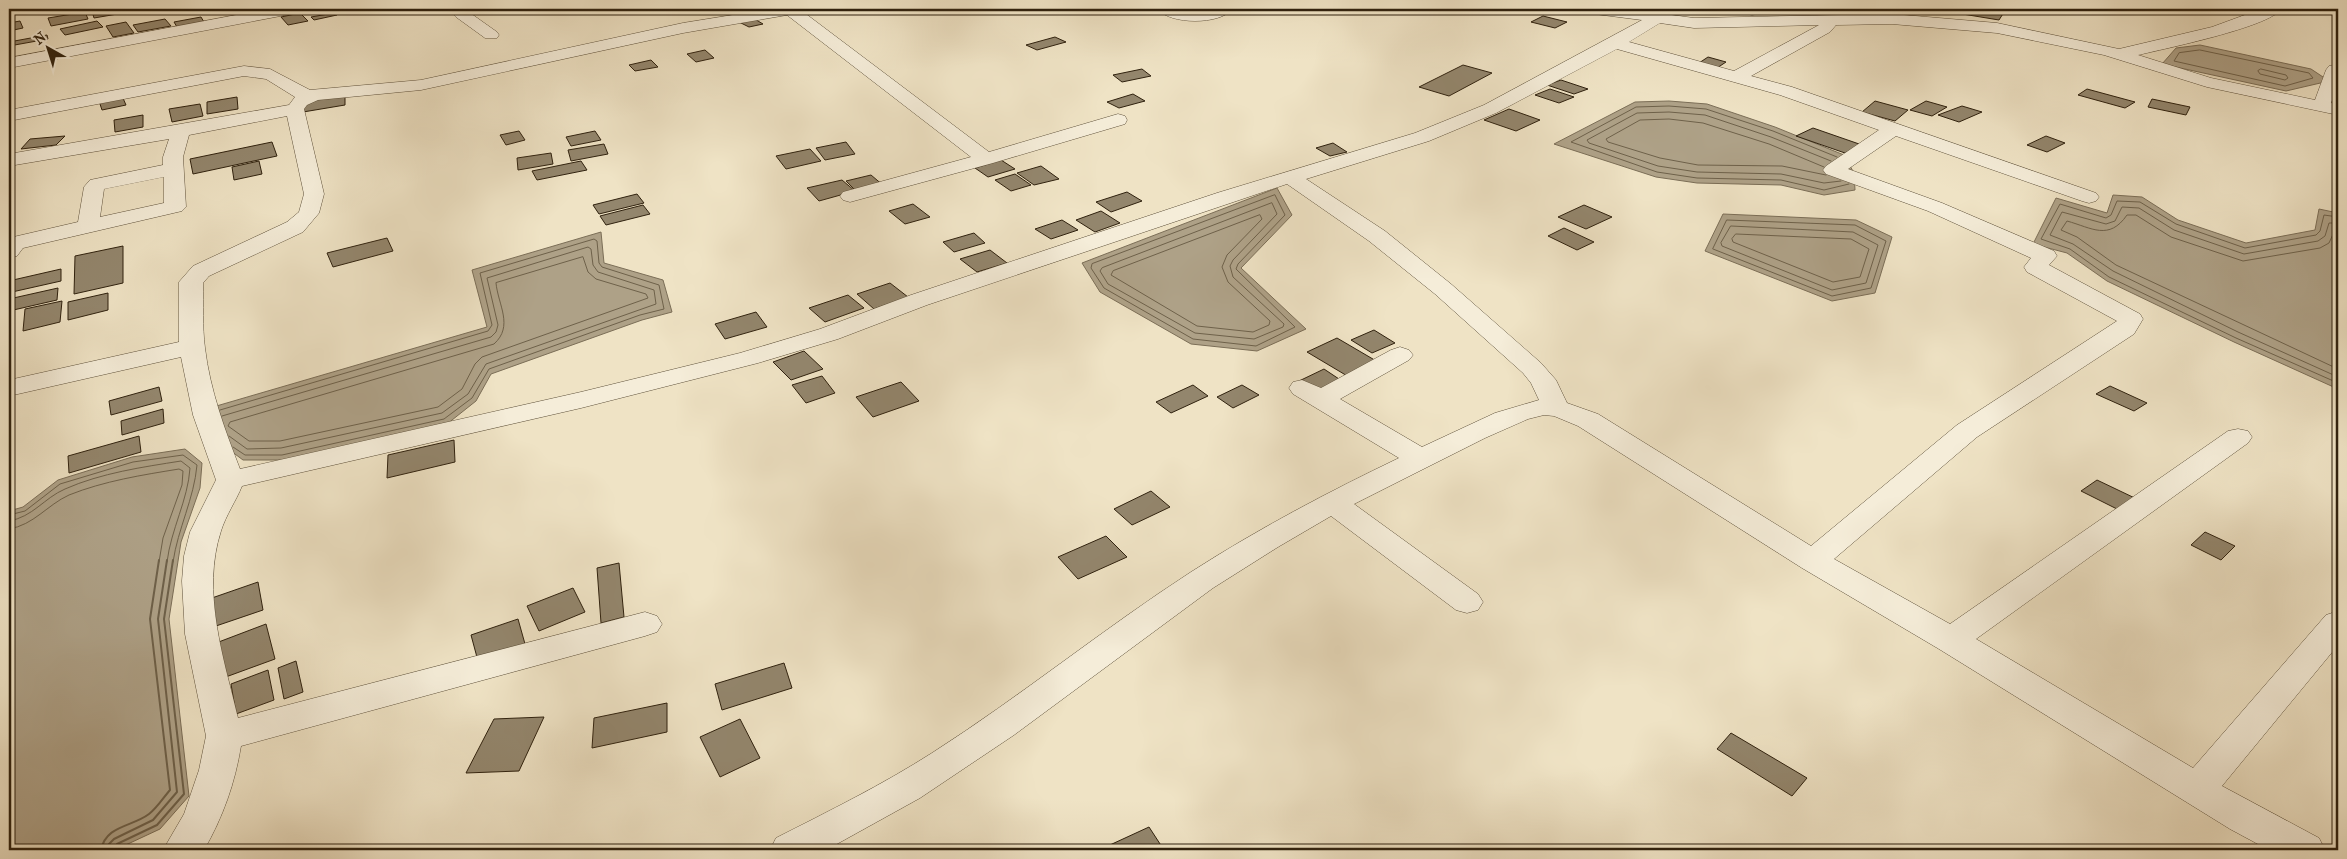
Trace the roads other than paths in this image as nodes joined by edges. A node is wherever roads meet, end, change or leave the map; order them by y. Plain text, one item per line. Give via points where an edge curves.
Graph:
1 (291, 9) edge
2 (477, 9) edge
3 (719, 9) edge
4 (792, 9) edge
5 (1166, 9) edge
6 (1224, 9) edge
7 (1595, 9) edge
8 (2272, 9) edge
9 (1644, 15) edge
10 (733, 19) junction
11 (1824, 20) junction
12 (491, 36) dead end
13 (1615, 43) junction
14 (2120, 54) junction
15 (9, 63) edge
16 (2338, 69) edge
17 (1737, 76) junction
18 (304, 103) junction
19 (2330, 108) edge
20 (12, 110) edge
21 (1118, 120) dead end
22 (1893, 129) junction
23 (181, 131) junction
24 (986, 159) junction
25 (9, 160) edge
26 (174, 169) junction
27 (1288, 176) junction
28 (850, 196) dead end
29 (2089, 197) dead end
30 (88, 226) junction
31 (9, 251) edge
32 (192, 346) junction
33 (1400, 355) dead end
34 (9, 388) edge
35 (1556, 408) junction
36 (2238, 437) dead end
37 (1421, 458) junction
38 (230, 480) junction
39 (1331, 502) junction
40 (1812, 561) junction
41 (1467, 602) dead end
42 (2338, 623) edge
43 (645, 624) dead end
44 (1951, 640) junction
45 (224, 736) junction
46 (2197, 789) junction
47 (183, 850) edge
48 (790, 850) edge
49 (2305, 850) edge

1 - 15 street
2 - 12 street via 461,14
3 - 10 street
4 - 10 street
4 - 24 street
5 - 6 street via 1194,18
7 - 9 street
8 - 14 street via 2210,33
9 - 11 street via 1714,24
9 - 13 street
10 - 18 street via 421,85
11 - 14 street via 1892,19 1980,26
11 - 17 street via 1828,23 1824,29
13 - 17 street
13 - 27 street via 1452,126
14 - 19 street via 2207,82
16 - 19 street via 2335,70
17 - 22 street
18 - 20 street via 298,92 269,73 253,71
18 - 23 street
18 - 32 street via 313,207 295,227 224,259 195,276 191,282
21 - 24 street
22 - 29 street
22 - 40 street via 1834,170 1935,207 2046,256 2035,268 2131,319 2125,329 1967,431
23 - 25 street
23 - 26 street
24 - 28 street
26 - 30 street via 97,184
26 - 30 street via 175,207
27 - 35 street via 1377,236 1443,289 1532,368 1543,380
27 - 38 street via 928,297 829,334 759,355 581,400
30 - 31 street via 18,242 12,244
32 - 34 street
32 - 38 street via 207,417
33 - 37 street via 1311,393
35 - 37 street via 1539,408 1512,416
35 - 40 street via 1604,430
36 - 44 street
37 - 39 street
38 - 45 street via 206,531 199,564 198,601
39 - 41 street
39 - 48 street via 1172,601 942,766
40 - 44 street
42 - 46 street
43 - 45 street
44 - 46 street
45 - 47 street via 202,819
46 - 49 street

